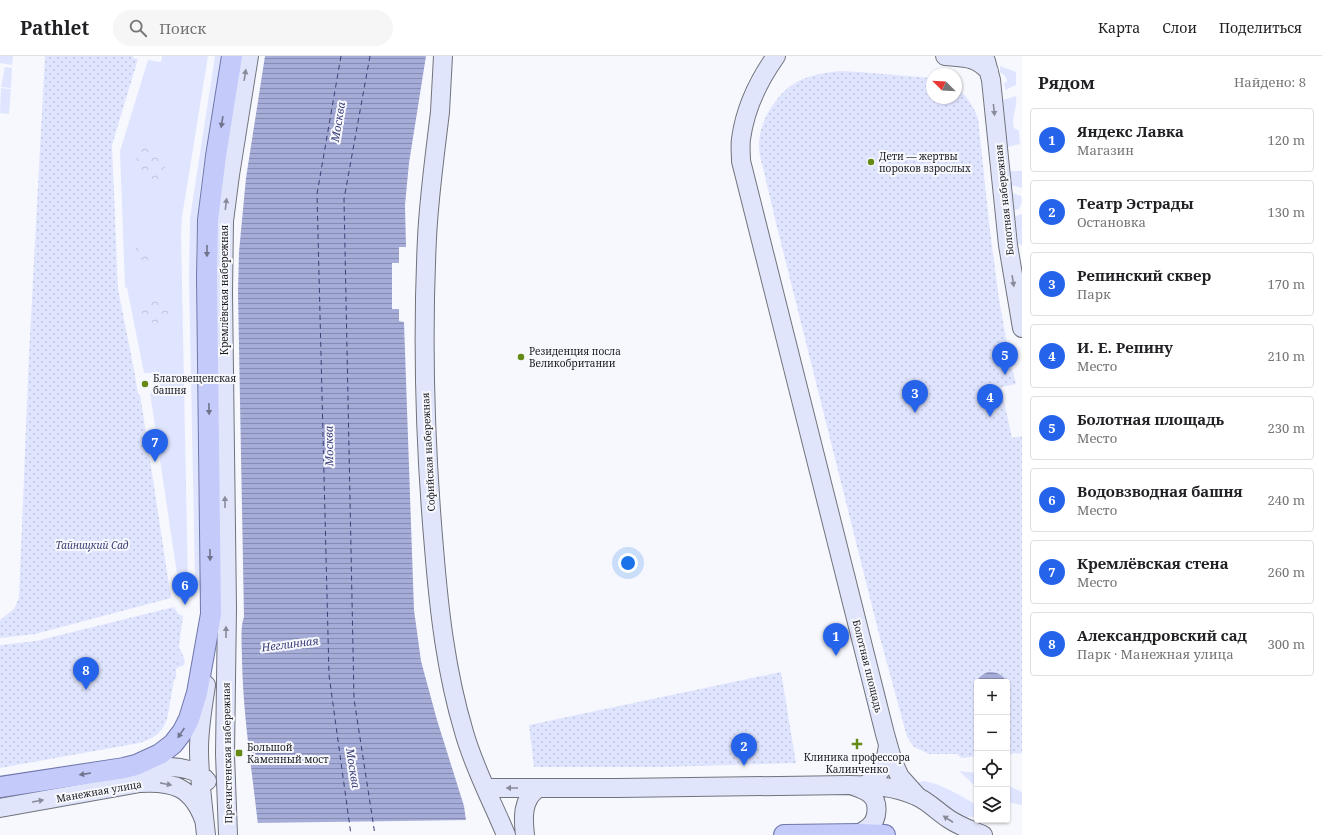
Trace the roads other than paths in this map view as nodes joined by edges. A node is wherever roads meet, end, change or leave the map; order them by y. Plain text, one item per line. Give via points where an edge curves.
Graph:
1 (232, 56) edge
2 (248, 56) edge
3 (443, 56) edge
4 (452, 56) edge
5 (776, 56) edge
6 (945, 56) edge
7 (986, 64) edge
8 (440, 110) junction
9 (1022, 328) edge
10 (211, 614) junction
11 (218, 669) junction
12 (888, 746) junction
13 (124, 768) junction
14 (200, 774) junction
15 (857, 785) junction
16 (0, 787) edge
17 (486, 788) junction
18 (537, 789) junction
19 (917, 796) junction
20 (0, 808) edge
21 (205, 828) edge
22 (860, 834) junction
23 (223, 835) edge
24 (228, 835) edge
25 (498, 835) edge
26 (506, 835) edge
27 (525, 835) edge
28 (784, 835) edge
29 (885, 835) edge
30 (983, 835) edge

1 -> 10 main road, Кремлёвская набережная via 208,227
11 -> 2 main road, Кремлёвская набережная via 224,221
3 - 8 main road, Софийская набережная
4 - 8 main road, Софийская набережная
5 - 12 main road, Болотная площадь via 761,81 745,120 740,140 741,161
6 - 7 main road via 969,58
7 -> 9 main road, Болотная набережная via 992,90 1008,245
8 - 17 main road, Софийская набережная via 428,224 425,287 424,375 428,470 444,644 452,686 471,754
10 - 11 main road, Кремлёвская набережная
10 -> 13 main road, Манежная улица via 197,693 183,731 173,744 160,754
11 - 14 main road, Пречистенская набережная via 201,717
11 - 24 main road, Пречистенская набережная
12 - 15 main road, Болотная площадь via 882,770 875,779
12 - 19 main road, Болотная площадь via 900,777
13 - 14 main road, Манежная улица via 177,768
13 -> 16 main road, Манежная улица
14 - 21 main road, Пречистенская набережная
14 - 23 main road via 211,787
15 - 18 main road
15 - 19 main road via 890,787
15 - 22 main road via 871,795 877,810 871,826
18 -> 17 main road
17 - 25 main road, Софийская набережная
17 - 26 main road, Софийская набережная
18 - 27 main road via 525,805
30 -> 19 main road via 950,820
20 -> 21 main road, Манежная улица via 153,782 173,785 189,794 195,801
22 - 28 main road
22 - 29 main road

